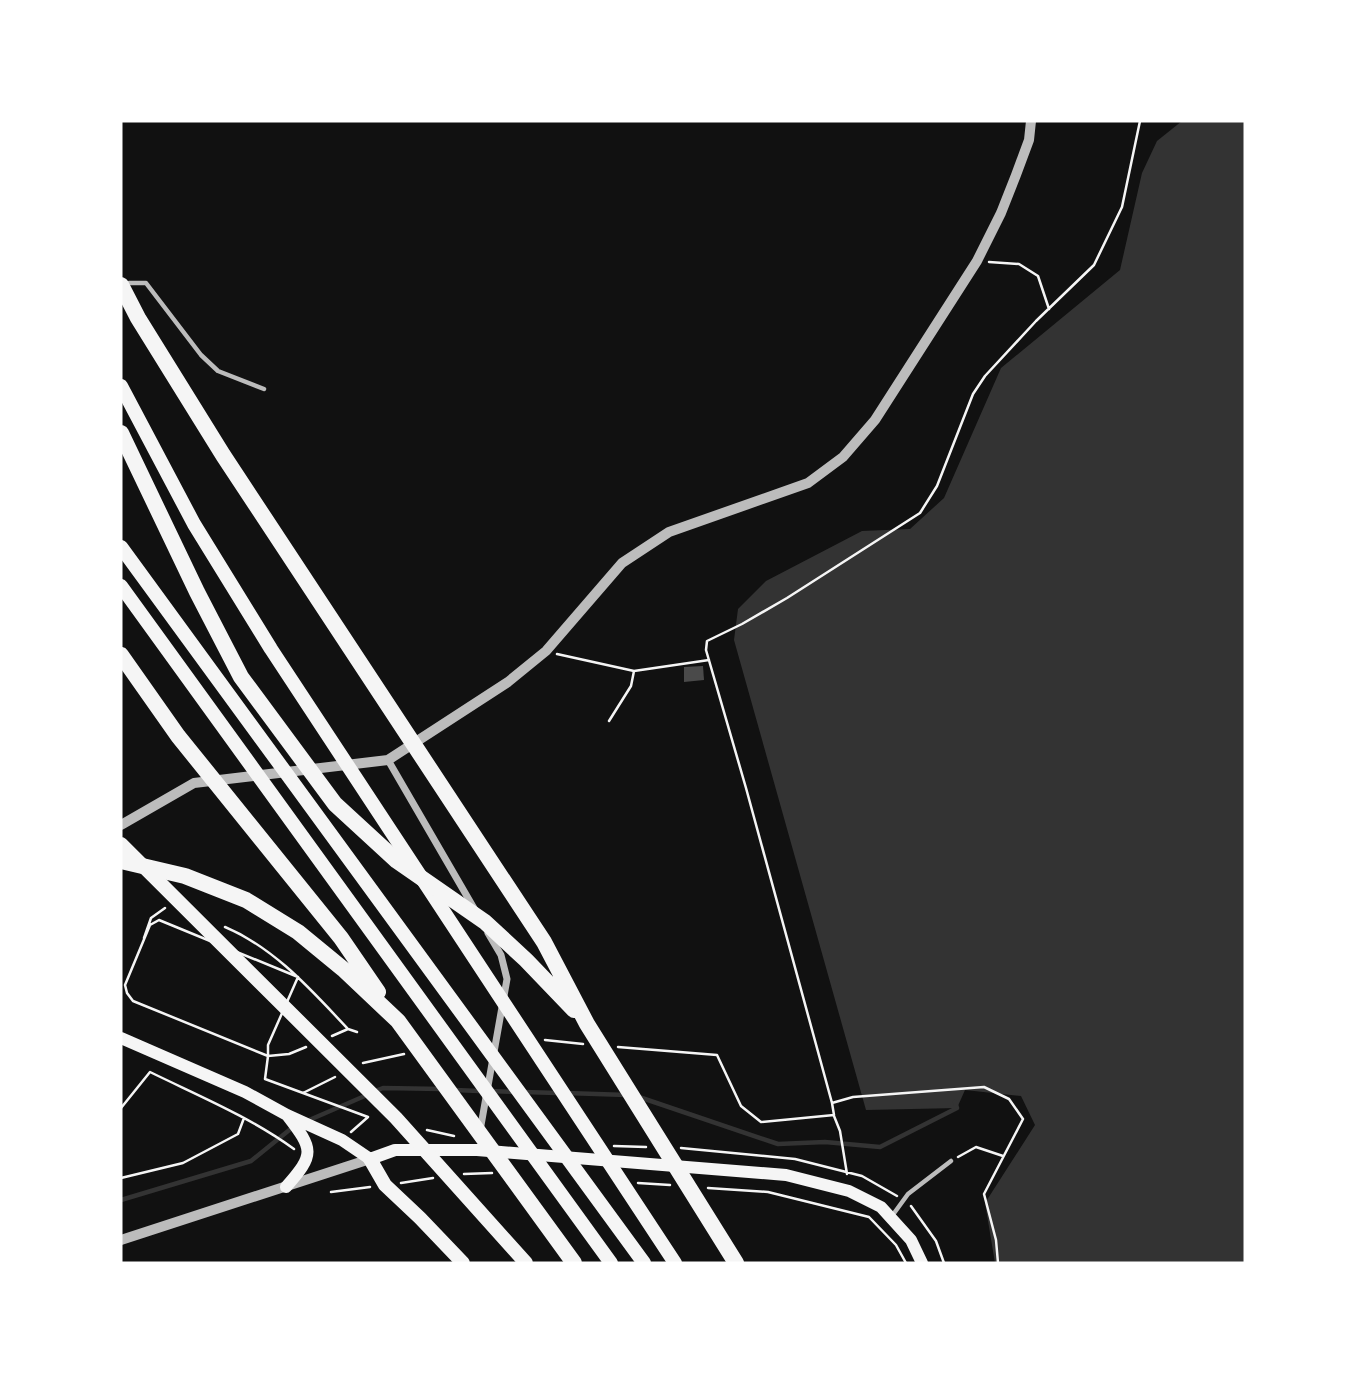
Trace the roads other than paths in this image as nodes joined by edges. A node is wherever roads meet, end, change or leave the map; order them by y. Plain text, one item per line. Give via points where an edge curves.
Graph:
1 (1031, 121) edge
2 (125, 284) edge
3 (121, 386) edge
4 (264, 389) dead end
5 (121, 433) edge
6 (121, 547) edge
7 (121, 586) edge
8 (121, 655) edge
9 (388, 760) junction
10 (121, 825) edge
11 (121, 844) edge
12 (121, 861) edge
13 (398, 1021) junction
14 (587, 1024) junction
15 (121, 1038) edge
16 (287, 1115) junction
17 (477, 1150) junction
18 (370, 1159) junction
19 (951, 1161) road end
20 (286, 1186) junction
21 (891, 1217) junction
22 (121, 1240) edge
23 (463, 1263) edge
24 (526, 1263) edge
25 (574, 1263) edge
26 (611, 1263) edge
27 (644, 1263) edge
28 (675, 1263) edge
29 (736, 1263) edge
30 (922, 1263) edge

1 - 9 street via 1016,175 977,261 875,420 843,457 808,483 669,532 622,563 546,651 508,682
2 - 4 lane via 146,283 218,371
2 - 14 highway via 138,318 223,455 544,942
3 - 28 highway via 194,524 271,649
5 - 14 highway via 242,677 335,804 397,861 485,922
6 - 27 highway
7 - 26 highway
8 - 13 highway via 178,736 341,938
9 - 10 street via 194,783
9 - 17 street via 501,955 507,979
11 - 24 highway via 396,1118
12 - 13 highway via 185,876 246,900 298,932
13 - 25 highway
14 - 29 highway
15 - 16 main road
16 - 18 main road via 342,1140
16 - 20 main road via 301,1147 308,1150 305,1164
17 - 18 main road via 396,1150
17 - 21 main road via 786,1175 849,1191
18 - 20 street
18 - 23 highway via 385,1185
19 - 21 lane via 908,1194
20 - 22 street
21 - 30 main road via 911,1240

